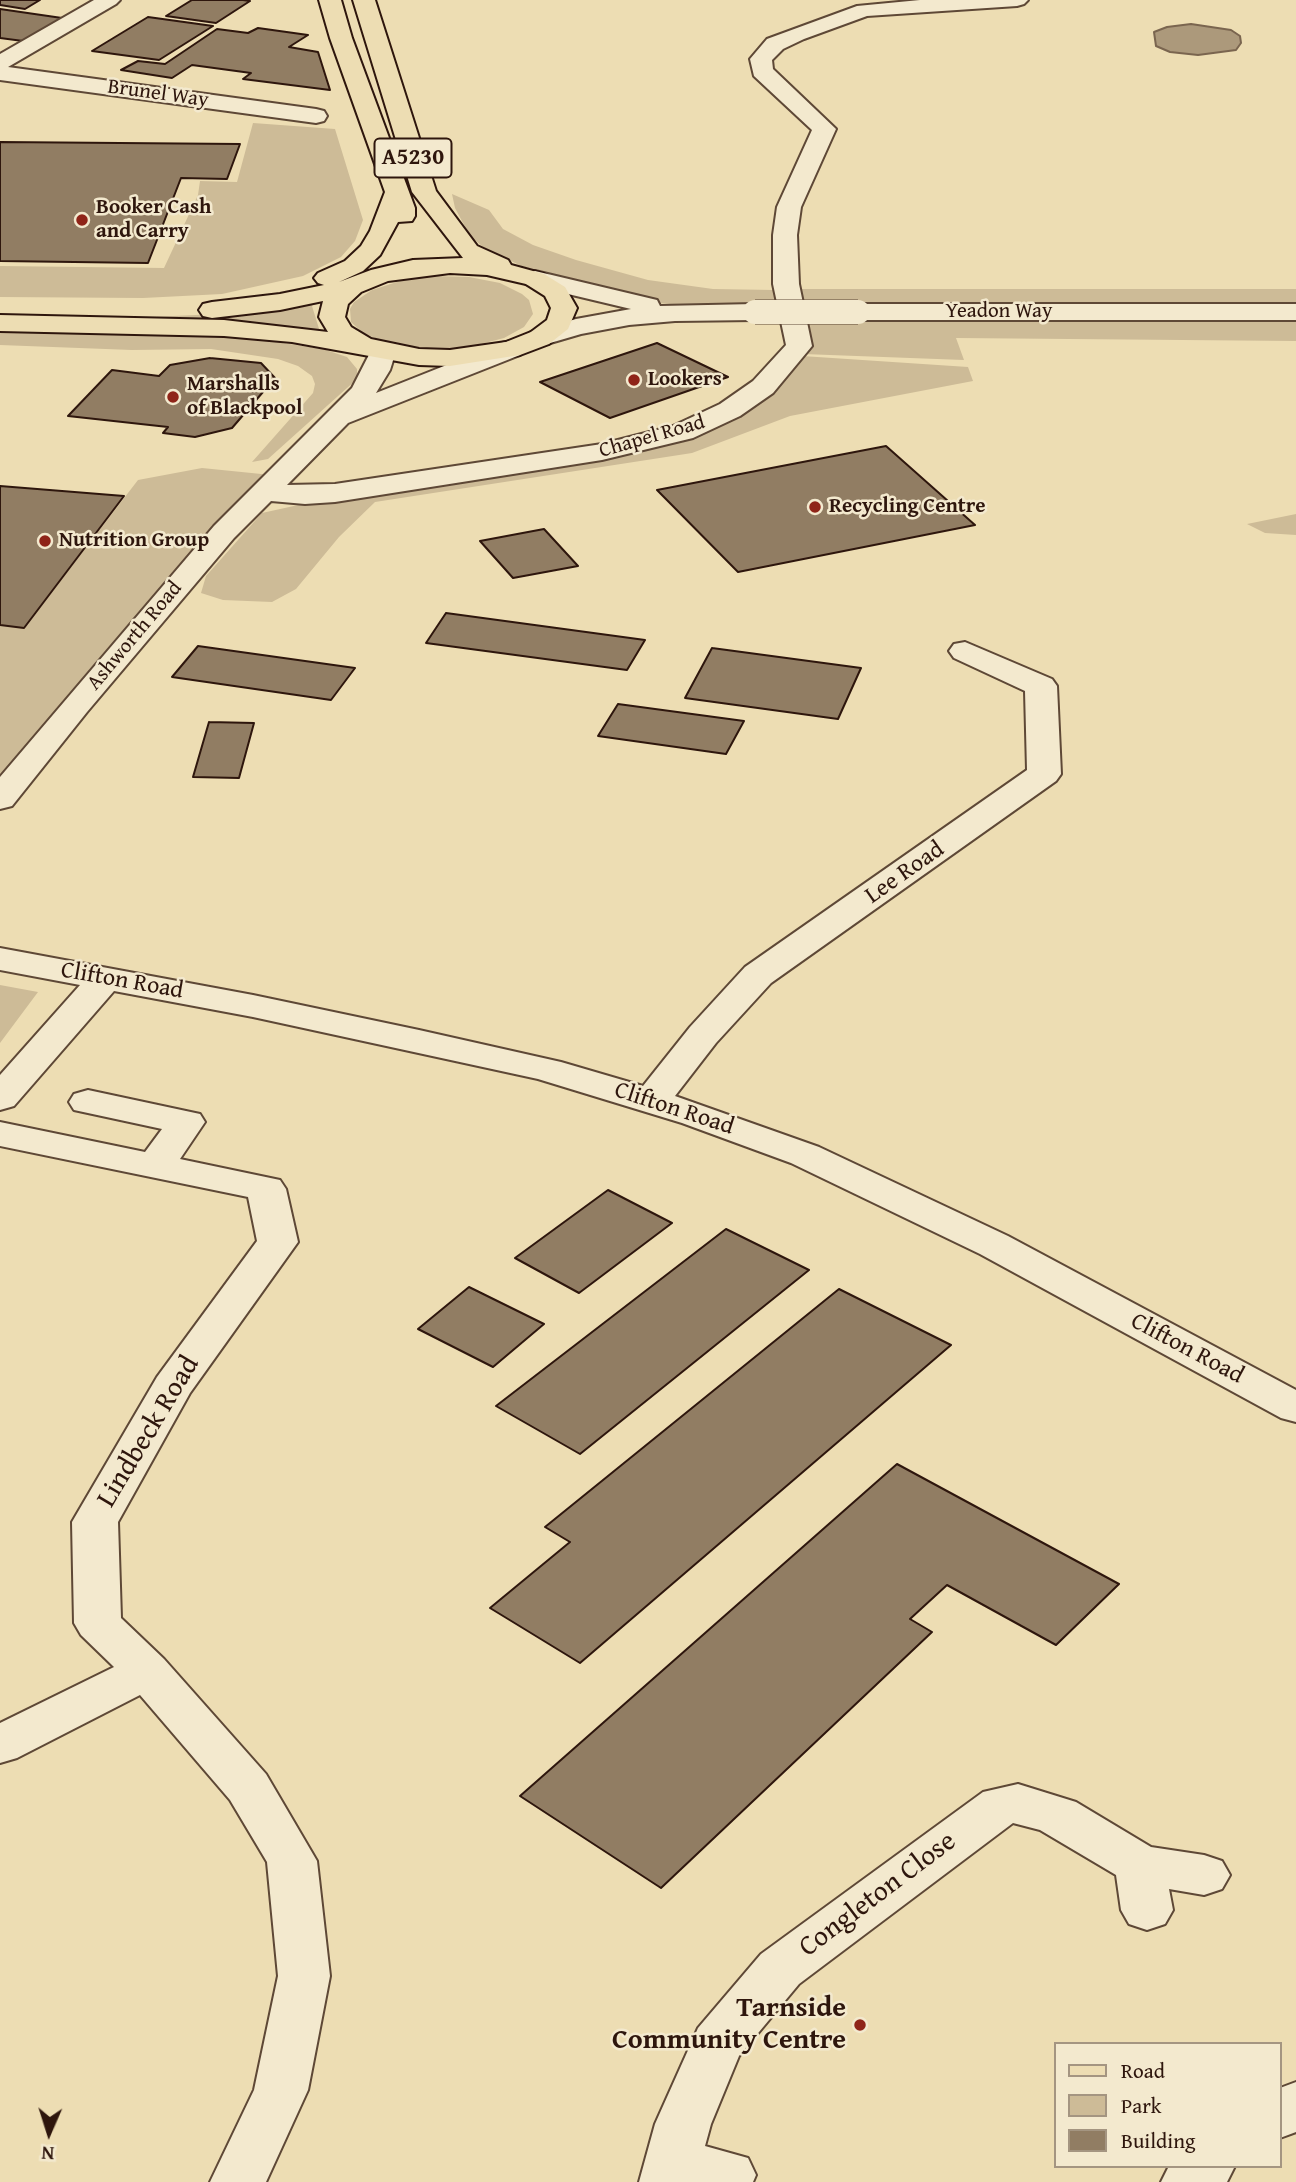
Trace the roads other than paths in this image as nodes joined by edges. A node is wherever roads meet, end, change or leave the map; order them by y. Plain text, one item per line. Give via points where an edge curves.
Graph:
1 (110, 0) edge
2 (330, 0) edge
3 (364, 0) edge
4 (1017, 0) edge
5 (857, 5) edge
6 (0, 63) edge
7 (0, 73) edge
8 (316, 116) dead end
9 (396, 193) junction
10 (380, 275) junction
11 (527, 277) junction
12 (352, 287) junction
13 (0, 307) edge
14 (133, 309) junction
15 (702, 312) junction
16 (1296, 312) edge
17 (0, 324) edge
18 (540, 338) junction
19 (373, 348) junction
20 (511, 349) junction
21 (335, 419) junction
22 (264, 492) junction
23 (965, 651) dead end
24 (0, 799) edge
25 (0, 959) edge
26 (106, 978) junction
27 (0, 1098) edge
28 (652, 1100) junction
29 (88, 1102) dead end
30 (0, 1133) edge
31 (155, 1166) junction
32 (1296, 1408) edge
33 (147, 1671) junction
34 (0, 1745) edge
35 (1204, 1874) dead end
36 (674, 2157) edge
37 (1205, 2168) edge
38 (728, 2175) dead end
39 (238, 2182) edge
40 (1189, 2182) edge

1 - 6 street
2 - 9 main road, A5230
3 - 11 main road, A5230 via 424,192 468,251
4 - 5 street, Chapel Road
5 - 22 street, Chapel Road via 775,44 761,59 762,71 824,129 789,207 785,234 786,284 799,346 763,387 704,424 602,452 335,493
7 - 8 street, Brunel Way
9 - 10 main road, A5230 via 403,208 401,240
9 - 14 main road, A5230 via 371,250 336,275 255,296
10 - 11 main road, A5230 via 450,265 486,267
10 - 12 main road, A5230
11 - 15 street, Yeadon Way via 627,302
11 - 18 main road, A5230 via 556,292 564,307 559,323
12 - 14 main road, A5230 via 229,309
12 - 19 main road, A5230 via 336,301 332,317 341,332
13 - 14 main road, A5230
15 - 16 street, Yeadon Way, bridge
15 - 18 street, Yeadon Way via 601,321
17 - 19 main road, A5230 via 224,328
18 - 20 main road, A5230
19 - 20 main road, A5230 via 450,358
19 - 21 street, Ashworth Road via 363,393
20 - 21 street, Ashworth Road
21 - 22 street, Ashworth Road
22 - 24 street, Ashworth Road via 195,565
23 - 28 street, Lee Road via 1041,686 1044,774 758,975 702,1035
25 - 26 street, Clifton Road
26 - 27 street
26 - 28 street, Clifton Road via 419,1041 548,1070
28 - 32 street, Clifton Road via 805,1155 929,1213
29 - 31 street via 186,1122
30 - 31 street, Lindbeck Road
31 - 33 street, Lindbeck Road via 266,1189 278,1242 172,1387 94,1522 97,1622
33 - 34 street
33 - 39 street, Lindbeck Road via 248,1787 292,1861 304,1976 281,2090
35 - 36 street, Congleton Close via 1143,1888 1058,1816 1018,1803 1002,1805 780,1969 717,2044
36 - 38 street
37 - 40 street

